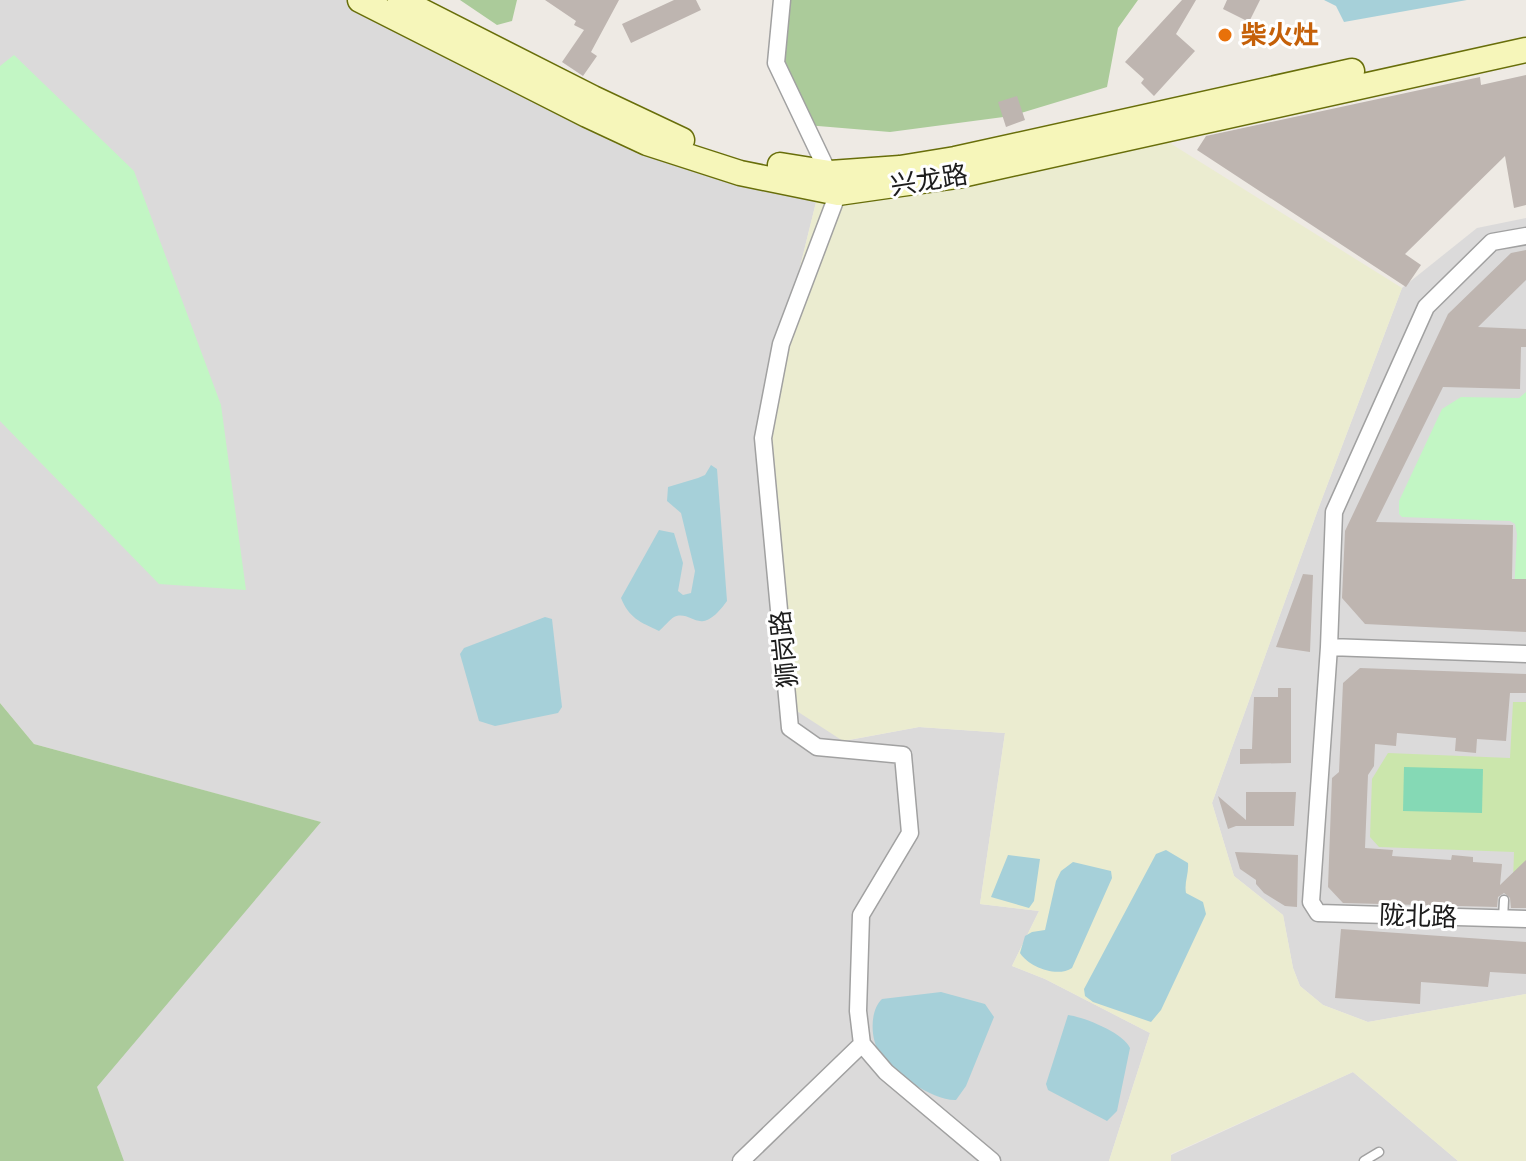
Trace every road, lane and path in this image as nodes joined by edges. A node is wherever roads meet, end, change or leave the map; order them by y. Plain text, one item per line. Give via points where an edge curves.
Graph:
1 (360, 0) edge
2 (400, 0) edge
3 (782, 0) edge
4 (1526, 33) edge
5 (1526, 50) edge
6 (834, 183) junction
7 (1526, 236) edge
8 (1329, 647) junction
9 (1526, 654) edge
10 (1504, 900) dead end
11 (1503, 918) junction
12 (1526, 919) edge
13 (862, 1044) junction
14 (1379, 1152) dead end
15 (741, 1161) edge
16 (992, 1161) edge
17 (1364, 1161) edge

1 - 6 main road, 兴龙路 via 647,143 740,173
2 - 6 main road, 兴龙路 via 674,137
3 - 6 street via 776,63
4 - 6 main road, 兴龙路
5 - 6 main road, 兴龙路 via 957,176
6 - 13 street, 狮岗路 via 781,344 763,438 790,728 817,747 903,755 910,833 861,915
7 - 8 street via 1492,242 1426,307 1334,512
8 - 9 street
8 - 11 street, 陇北路 via 1313,908 1318,913
10 - 11 lane
11 - 12 street, 陇北路
13 - 15 street
13 - 16 street via 886,1072
14 - 17 lane

